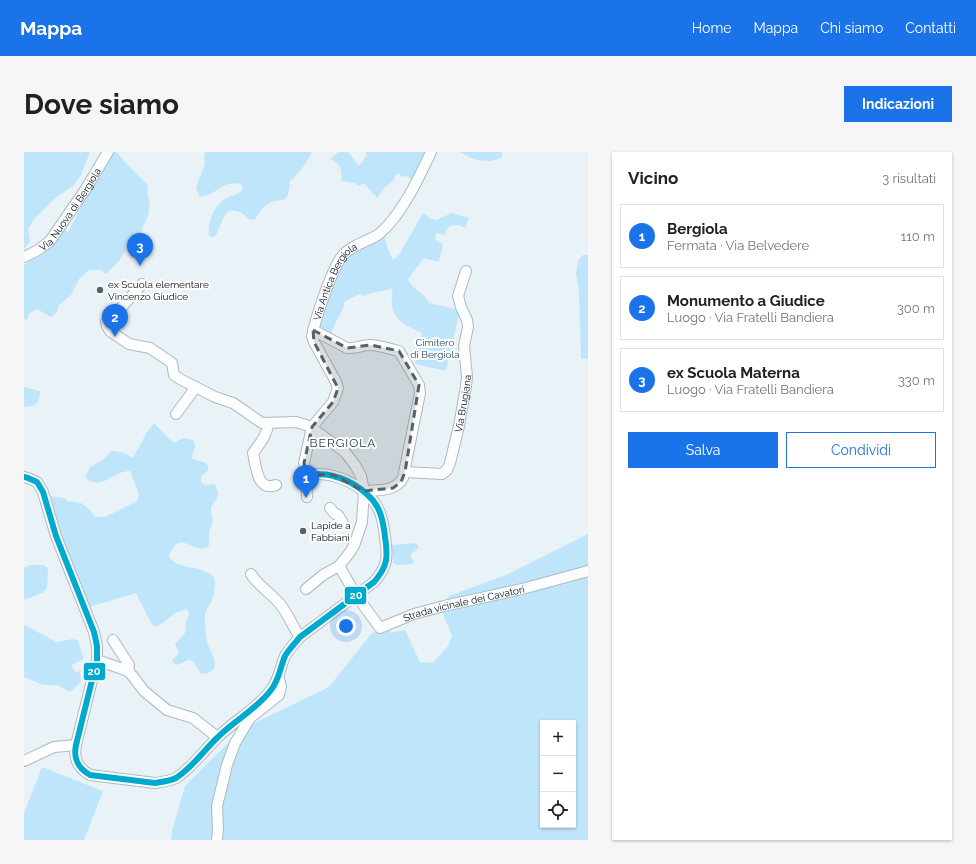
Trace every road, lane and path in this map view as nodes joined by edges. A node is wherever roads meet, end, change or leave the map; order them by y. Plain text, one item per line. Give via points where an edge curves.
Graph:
1 (108, 152) edge
2 (431, 152) edge
3 (24, 257) edge
4 (466, 271) dead end
5 (142, 284) dead end
6 (313, 330) junction
7 (196, 387) junction
8 (176, 414) dead end
9 (268, 424) junction
10 (312, 427) junction
11 (405, 472) junction
12 (306, 474) junction
13 (24, 477) edge
14 (276, 485) dead end
15 (364, 491) junction
16 (307, 497) dead end
17 (330, 508) dead end
18 (343, 523) dead end
19 (339, 566) junction
20 (588, 572) edge
21 (251, 574) dead end
22 (306, 589) dead end
23 (356, 594) junction
24 (300, 637) junction
25 (113, 640) dead end
26 (97, 660) junction
27 (128, 671) junction
28 (279, 679) junction
29 (217, 737) junction
30 (76, 745) junction
31 (24, 760) edge
32 (217, 840) edge

1 - 3 street, Via Nuova di Bergiola via 50,241
2 - 6 street, Via Antica Bergiola via 406,200 390,223 379,233 342,256 332,276
4 - 11 street, Via Brugiana via 458,296 468,327 464,346 466,386 450,463 442,474
5 - 7 street via 121,308 108,318 106,326 129,344 156,351 172,363 174,375
6 - 10 street, Via Antica Bergiola via 314,342 338,388 333,402
6 - 11 street via 351,349 371,345 399,351 420,389
7 - 8 street
7 - 9 street via 233,403 262,423
9 - 10 street via 296,422
9 - 14 street via 264,438 253,453 260,481 265,486
10 - 12 street via 304,463
10 - 15 street via 352,460 361,476
11 - 15 street via 401,482 393,488
12 - 15 street via 333,475
12 - 16 street
13 - 26 street via 36,482 43,492 56,536 94,632
15 - 19 street via 361,526 351,551
15 - 23 street via 381,513 388,556 381,575
17 - 18 street
19 - 22 street
19 - 23 street
20 - 23 street, Strada vicinale dei Cavatori via 414,614 380,628
21 - 24 street via 254,580 281,605
23 - 24 street
24 - 28 street via 285,656
25 - 27 street via 129,665
26 - 27 street
26 - 30 street
27 - 29 street via 144,690 167,710 193,718
28 - 29 street via 260,703
28 - 32 street via 279,695 250,718 235,743 217,806
29 - 30 street via 176,778 156,783 90,775 78,766 74,752
30 - 31 street via 54,747

